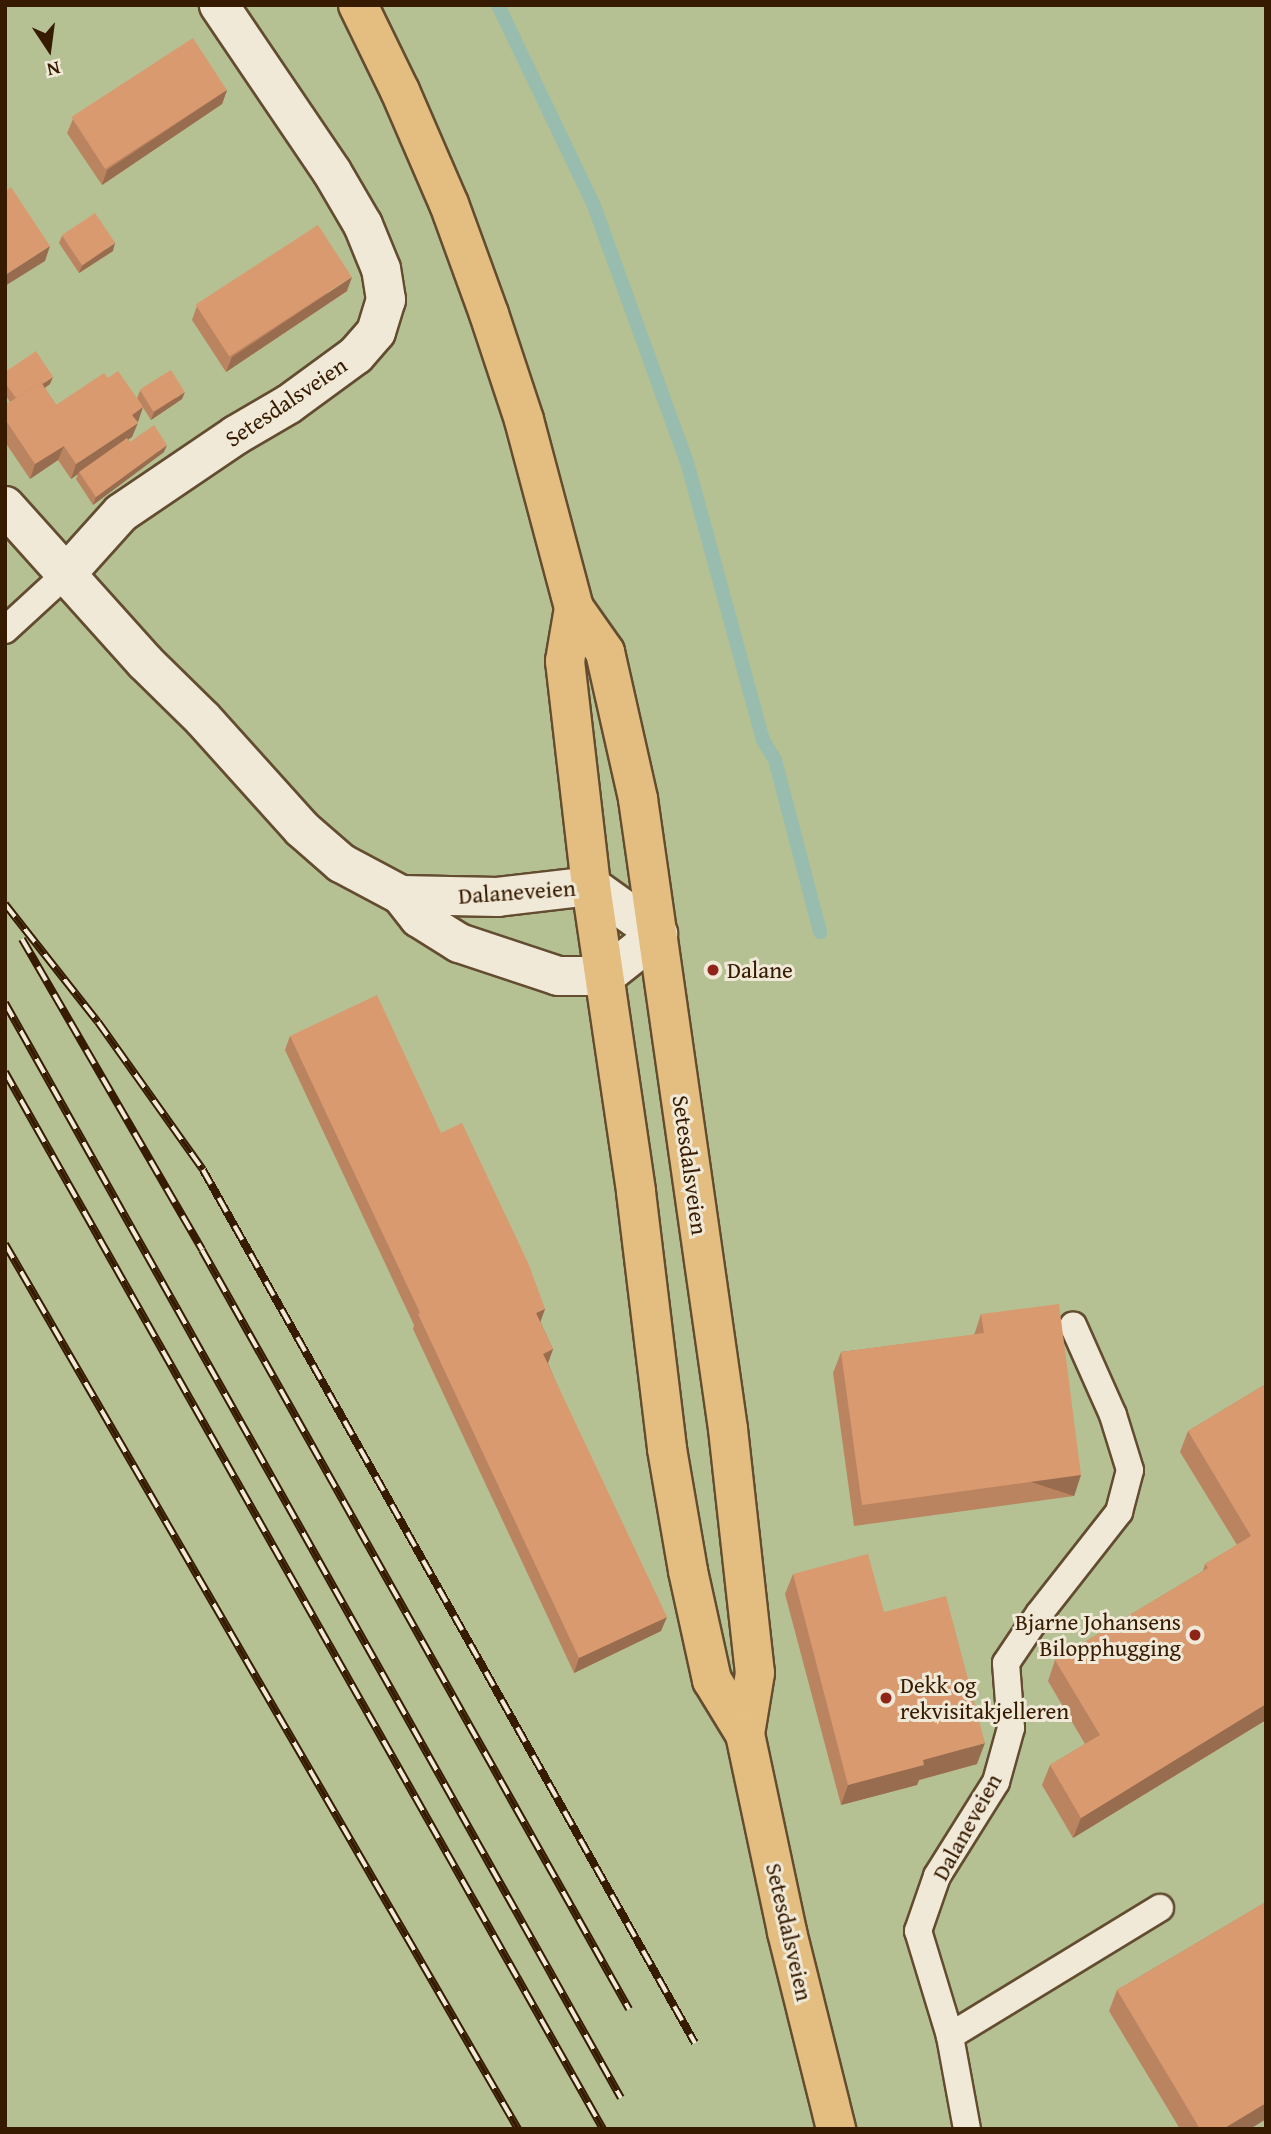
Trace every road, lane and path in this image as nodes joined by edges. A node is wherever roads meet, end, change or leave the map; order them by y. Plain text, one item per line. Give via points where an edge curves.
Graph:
1 (219, 5) edge
2 (358, 5) edge
3 (5, 506) edge
4 (66, 573) junction
5 (574, 608) junction
6 (5, 629) edge
7 (591, 886) junction
8 (401, 895) junction
9 (658, 934) junction
10 (604, 976) junction
11 (1073, 1325) dead end
12 (745, 1734) junction
13 (1160, 1908) dead end
14 (950, 2036) junction
15 (836, 2129) edge
16 (967, 2129) edge

1 - 4 street, Setesdalsveien via 363,225 382,268 386,300 376,332 356,355 121,513
2 - 5 highway, Setesdalsveien via 449,204 489,314 524,420
3 - 4 street, Dalaneveien
4 - 6 lane
4 - 8 street, Dalaneveien via 302,829 341,863
5 - 7 highway, Setesdalsveien via 565,661
5 - 9 highway, Setesdalsveien via 605,652 638,799
7 - 8 street, Dalaneveien via 498,897
7 - 9 street, Dalaneveien
7 - 10 highway, Setesdalsveien
8 - 10 street, Dalaneveien via 419,918 459,943 558,976
9 - 10 street
9 - 12 highway, Setesdalsveien via 728,1429 755,1673
10 - 12 highway, Setesdalsveien via 667,1449 688,1571 712,1680
11 - 14 lane, Dalaneveien via 1113,1415 1130,1470 1119,1512 1006,1664 1011,1728 996,1782 937,1876 918,1931
12 - 15 highway, Setesdalsveien via 787,1932
13 - 14 lane
14 - 16 lane, Dalaneveien

